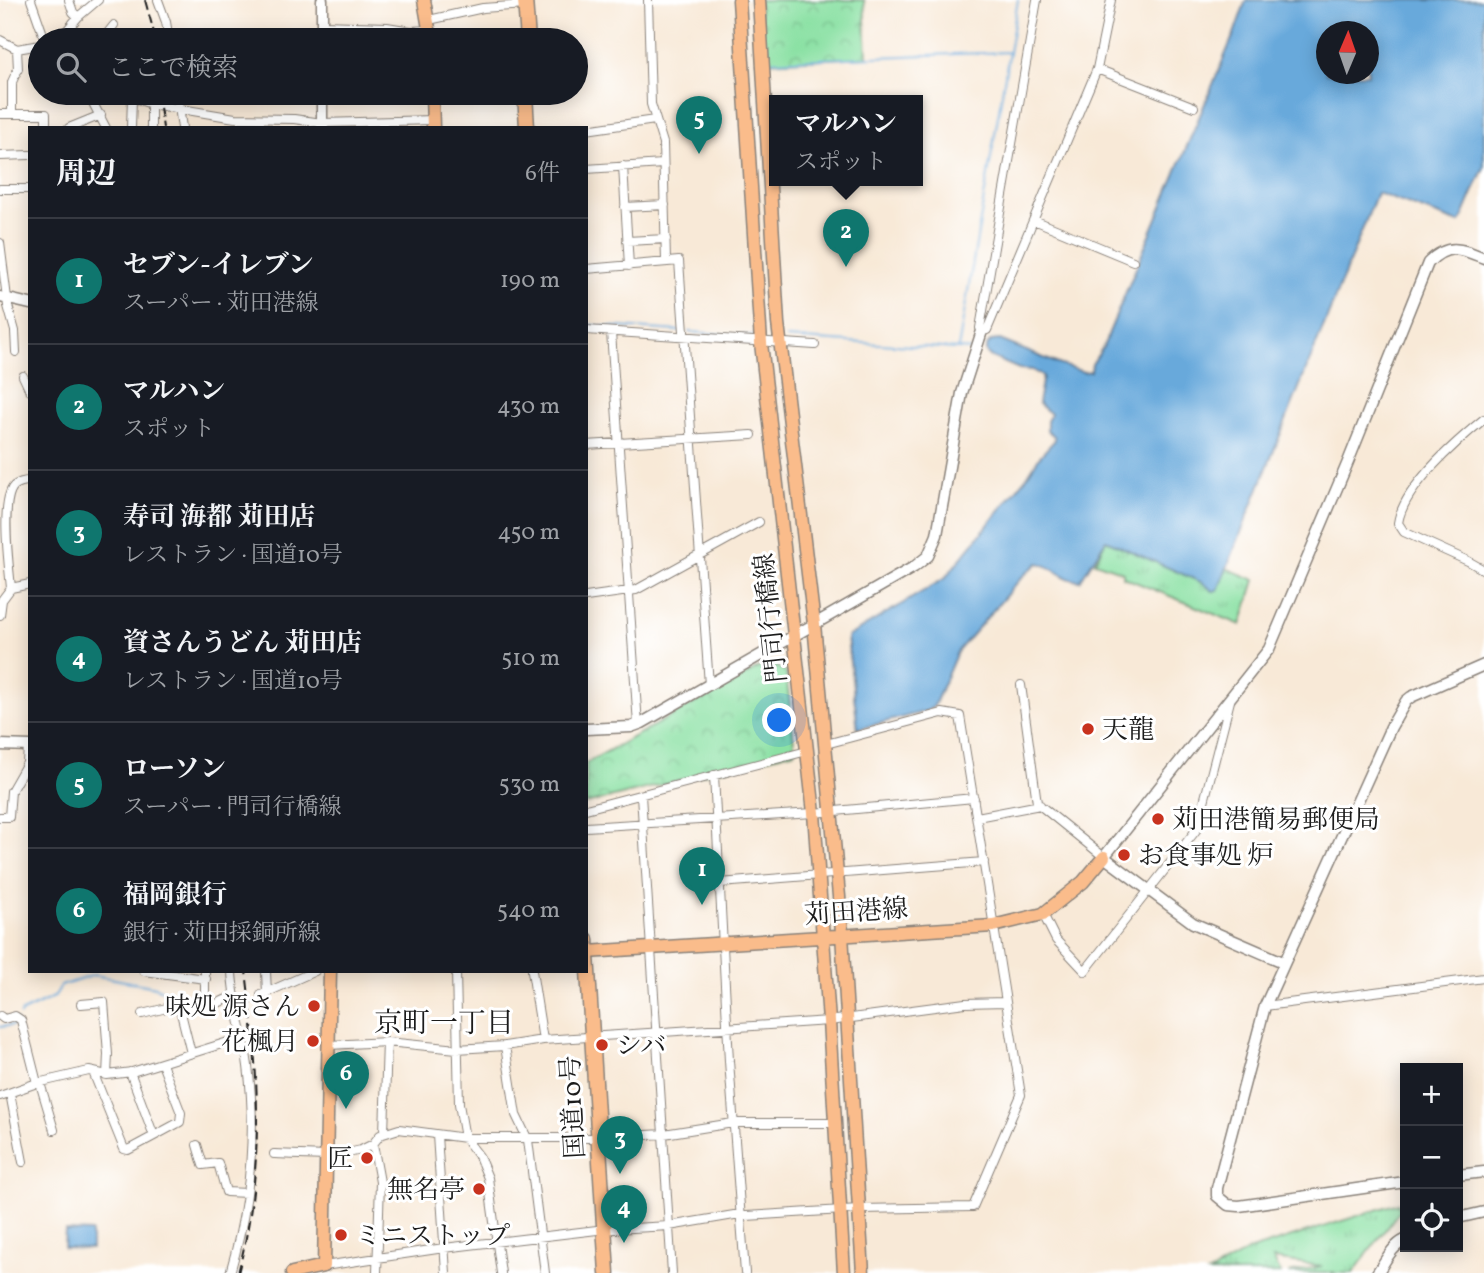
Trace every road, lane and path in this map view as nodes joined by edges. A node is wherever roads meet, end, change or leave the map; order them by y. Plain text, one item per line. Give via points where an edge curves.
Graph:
1 (31, 0) edge
2 (69, 0) edge
3 (98, 0) edge
4 (158, 0) edge
5 (323, 0) edge
6 (424, 0) edge
7 (648, 0) edge
8 (739, 0) edge
9 (759, 0) edge
10 (1037, 0) edge
11 (1111, 0) edge
12 (523, 2) edge
13 (483, 4) edge
14 (78, 17) junction
15 (114, 25) dead end
16 (323, 25) junction
17 (365, 27) joint
18 (41, 28) edge
19 (69, 28) edge
20 (112, 28) edge
21 (167, 28) edge
22 (323, 28) edge
23 (376, 28) edge
24 (430, 28) edge
25 (434, 28) edge
26 (522, 28) edge
27 (526, 28) edge
28 (0, 40) edge
29 (28, 47) edge
30 (17, 49) junction
31 (1097, 69) junction
32 (94, 105) edge
33 (132, 105) edge
34 (150, 105) edge
35 (156, 105) edge
36 (179, 105) edge
37 (322, 105) edge
38 (432, 105) edge
39 (526, 105) edge
40 (532, 105) edge
41 (1194, 107) dead end
42 (180, 109) junction
43 (0, 114) edge
44 (12, 114) junction
45 (101, 115) junction
46 (656, 120) junction
47 (294, 123) edge
48 (433, 124) edge
49 (322, 125) edge
50 (47, 126) edge
51 (74, 126) edge
52 (105, 126) edge
53 (131, 126) edge
54 (151, 126) edge
55 (182, 126) edge
56 (527, 126) edge
57 (533, 126) edge
58 (588, 130) edge
59 (28, 155) edge
60 (0, 156) edge
61 (663, 164) junction
62 (769, 164) edge
63 (623, 166) junction
64 (588, 169) edge
65 (770, 186) edge
66 (28, 188) edge
67 (0, 189) edge
68 (665, 205) junction
69 (625, 207) junction
70 (1034, 220) junction
71 (666, 239) junction
72 (627, 241) junction
73 (0, 243) edge
74 (1484, 258) edge
75 (1133, 261) dead end
76 (666, 262) junction
77 (629, 266) junction
78 (588, 269) edge
79 (4, 298) edge
80 (28, 304) edge
81 (588, 330) edge
82 (611, 331) junction
83 (982, 331) junction
84 (686, 336) junction
85 (761, 343) junction
86 (780, 344) junction
87 (815, 345) dead end
88 (16, 352) dead end
89 (23, 376) dead end
90 (28, 387) edge
91 (1484, 419) edge
92 (752, 435) dead end
93 (692, 438) junction
94 (619, 442) junction
95 (588, 445) edge
96 (28, 481) edge
97 (758, 522) dead end
98 (700, 556) junction
99 (1484, 570) edge
100 (28, 584) edge
101 (11, 588) junction
102 (627, 592) junction
103 (588, 597) edge
104 (0, 615) edge
105 (814, 624) junction
106 (795, 635) junction
107 (1484, 665) edge
108 (709, 684) junction
109 (1021, 685) dead end
110 (1232, 696) junction
111 (638, 725) junction
112 (588, 729) edge
113 (826, 744) junction
114 (0, 746) edge
115 (28, 746) edge
116 (807, 751) junction
117 (28, 754) edge
118 (714, 775) junction
119 (641, 795) junction
120 (974, 798) junction
121 (1040, 805) junction
122 (588, 808) edge
123 (833, 811) junction
124 (814, 813) junction
125 (0, 817) edge
126 (977, 817) junction
127 (716, 819) junction
128 (644, 823) junction
129 (588, 827) edge
130 (1104, 857) junction
131 (984, 862) junction
132 (838, 874) junction
133 (818, 876) junction
134 (720, 883) junction
135 (1149, 891) junction
136 (1043, 914) junction
137 (993, 926) junction
138 (822, 936) junction
139 (842, 936) junction
140 (723, 943) junction
141 (652, 946) junction
142 (588, 952) edge
143 (1283, 962) junction
144 (174, 973) edge
145 (232, 973) edge
146 (266, 973) edge
147 (311, 973) edge
148 (330, 973) edge
149 (456, 973) edge
150 (533, 973) edge
151 (580, 973) edge
152 (587, 973) edge
153 (205, 975) edge
154 (1484, 978) edge
155 (235, 995) junction
156 (247, 1001) dead end
157 (1004, 1002) junction
158 (81, 1004) dead end
159 (237, 1005) junction
160 (1265, 1006) junction
161 (142, 1014) dead end
162 (0, 1016) edge
163 (848, 1018) junction
164 (829, 1021) junction
165 (729, 1028) junction
166 (657, 1032) junction
167 (588, 1036) junction
168 (244, 1037) junction
169 (543, 1040) junction
170 (387, 1042) junction
171 (329, 1045) junction
172 (505, 1046) junction
173 (457, 1049) junction
174 (191, 1053) junction
175 (162, 1064) junction
176 (93, 1072) junction
177 (130, 1072) junction
178 (107, 1075) junction
179 (39, 1083) junction
180 (10, 1093) junction
181 (0, 1096) edge
182 (733, 1123) junction
183 (834, 1123) junction
184 (54, 1130) dead end
185 (384, 1133) junction
186 (664, 1133) junction
187 (437, 1135) junction
188 (154, 1136) junction
189 (527, 1136) junction
190 (595, 1137) junction
191 (465, 1138) junction
192 (373, 1144) junction
193 (197, 1145) dead end
194 (274, 1154) dead end
195 (326, 1155) junction
196 (23, 1162) dead end
197 (1484, 1172) edge
198 (1463, 1174) edge
199 (1400, 1183) edge
200 (247, 1193) junction
201 (859, 1209) junction
202 (838, 1210) junction
203 (1484, 1212) edge
204 (740, 1213) junction
205 (1463, 1216) edge
206 (669, 1226) junction
207 (600, 1230) junction
208 (540, 1237) junction
209 (496, 1243) junction
210 (1400, 1243) edge
211 (444, 1248) junction
212 (378, 1258) junction
213 (323, 1270) edge
214 (230, 1273) edge
215 (292, 1273) edge
216 (377, 1273) edge
217 (446, 1273) edge
218 (500, 1273) edge
219 (545, 1273) edge
220 (600, 1273) edge
221 (607, 1273) edge
222 (672, 1273) edge
223 (745, 1273) edge
224 (844, 1273) edge
225 (863, 1273) edge
226 (1377, 1273) edge

1 - 18 street
2 - 14 street
3 - 14 street
4 - 21 street
5 - 16 street
6 - 24 main road
7 - 46 street via 651,104
8 - 85 main road, 門司行橋線
9 - 62 main road, 門司行橋線
10 - 83 street
11 - 31 street
12 - 13 street
12 - 26 highway
12 - 27 highway
13 - 25 street
14 - 19 street
15 - 20 street
16 - 17 street
16 - 22 street
17 - 23 street
28 - 30 street
29 - 30 street
30 - 44 street
31 - 41 street
31 - 70 street
32 - 45 street
33 - 53 street
34 - 54 street
35 - 42 street
36 - 42 street
37 - 49 street
38 - 48 main road
39 - 56 highway
40 - 57 highway
42 - 47 street
42 - 55 street
43 - 44 street
44 - 50 street via 46,114
45 - 51 street
45 - 52 street
46 - 58 street
46 - 61 street
47 - 49 street
48 - 49 street
59 - 60 street
61 - 63 street
61 - 68 street
63 - 64 street
63 - 69 street
65 - 86 main road, 門司行橋線
66 - 67 street
68 - 69 street
68 - 71 street
69 - 72 street
70 - 75 street
70 - 83 street
71 - 72 street
71 - 76 street
72 - 77 street
73 - 79 street
74 - 110 street via 1455,248 1440,251 1428,263 1269,649
76 - 77 street
76 - 84 street via 679,261
77 - 78 street
79 - 80 street
79 - 88 street via 16,331
81 - 82 street
82 - 84 street
82 - 94 street
83 - 105 street via 962,393 937,535 928,556
84 - 85 street
84 - 93 street
85 - 86 street
85 - 106 main road, 門司行橋線
86 - 87 street
86 - 105 main road, 門司行橋線
89 - 90 street
91 - 99 street via 1442,456 1410,496 1398,523 1404,532
92 - 93 street
93 - 94 street
93 - 98 street
94 - 95 street
94 - 102 street
96 - 101 street via 13,486 8,498
97 - 98 street
98 - 102 street
98 - 108 street
100 - 101 street
101 - 104 street via 2,600
102 - 103 street
102 - 111 street
105 - 106 street
105 - 113 main road, 門司行橋線
106 - 108 street
106 - 116 main road, 門司行橋線
107 - 143 street via 1406,701
108 - 111 street
109 - 121 street
110 - 130 street
110 - 135 street via 1197,829
111 - 112 street
113 - 120 street via 942,713 960,716
113 - 123 main road, 門司行橋線
114 - 115 street
116 - 118 street
116 - 124 main road, 門司行橋線
117 - 125 street via 11,791 9,817
118 - 119 street
118 - 127 street
119 - 122 street
119 - 128 street
120 - 123 street
120 - 126 street
121 - 126 street
121 - 130 street
123 - 124 street
123 - 132 main road, 門司行橋線
124 - 127 street
124 - 133 main road, 門司行橋線
126 - 131 street
127 - 128 street
127 - 134 street
128 - 129 street
128 - 141 street
130 - 135 street
130 - 136 main road, 苅田港線 via 1083,882
131 - 132 street
131 - 137 street
132 - 133 street
132 - 139 main road, 門司行橋線
133 - 134 street
133 - 138 main road, 門司行橋線
134 - 140 street
135 - 136 street via 1085,971 1056,940
135 - 143 street via 1193,923
136 - 137 main road, 苅田港線
137 - 139 main road, 苅田港線
137 - 157 street
138 - 139 main road, 苅田港線
138 - 140 main road, 苅田港線
138 - 164 main road, 門司行橋線
139 - 163 main road, 門司行橋線
140 - 141 main road, 苅田港線
140 - 165 street
141 - 142 main road, 苅田港線
141 - 166 street
143 - 160 street
144 - 153 street
145 - 155 street
146 - 147 street via 264,995
148 - 171 main road
149 - 173 street
150 - 169 street
151 - 167 highway, 国道10号
152 - 167 highway, 国道10号
153 - 155 street via 205,1004 214,1005
154 - 160 street
155 - 159 street
156 - 159 street
157 - 163 street
157 - 201 street via 1021,1095 973,1207
158 - 178 street via 104,1002
159 - 168 street
160 - 199 street via 1217,1196 1228,1205 1239,1206
161 - 174 street via 179,1005
162 - 179 street via 21,1020
163 - 164 street
163 - 201 main road, 門司行橋線
164 - 165 street
164 - 183 main road, 門司行橋線
165 - 166 street
165 - 182 street
166 - 167 street
166 - 186 street
167 - 169 street
167 - 190 highway, 国道10号
168 - 174 street
168 - 200 street via 251,1120
169 - 172 street
170 - 171 street
170 - 173 street
170 - 185 street
171 - 195 main road
172 - 173 street
172 - 189 street via 516,1115
173 - 191 street
174 - 175 street
175 - 177 street
175 - 188 street via 181,1113 180,1122
176 - 178 street
176 - 179 street
176 - 188 street via 124,1149
177 - 178 street
177 - 188 street
179 - 180 street
179 - 184 street
180 - 181 street
180 - 196 street
182 - 183 street
182 - 186 street
182 - 204 street
183 - 202 main road, 門司行橋線
185 - 187 street via 404,1129
185 - 192 street
186 - 190 street
186 - 206 street
187 - 191 street
187 - 211 street
189 - 190 street
189 - 191 street
189 - 208 street
190 - 207 highway, 国道10号
191 - 209 street via 488,1178
192 - 195 street
192 - 212 street via 380,1182
193 - 200 street via 203,1165 218,1163 226,1192
194 - 195 street
195 - 213 main road
197 - 198 street
200 - 214 street
201 - 202 street
201 - 225 main road, 門司行橋線
202 - 204 street
202 - 224 main road, 門司行橋線
203 - 205 street
204 - 206 street
204 - 223 street
206 - 207 street
206 - 222 street
207 - 208 street
207 - 220 highway, 国道10号
207 - 221 highway, 国道10号
208 - 209 street
208 - 219 street
209 - 211 street
209 - 218 street
210 - 226 street
211 - 212 street
211 - 217 street
212 - 213 street
212 - 216 street
213 - 215 main road

